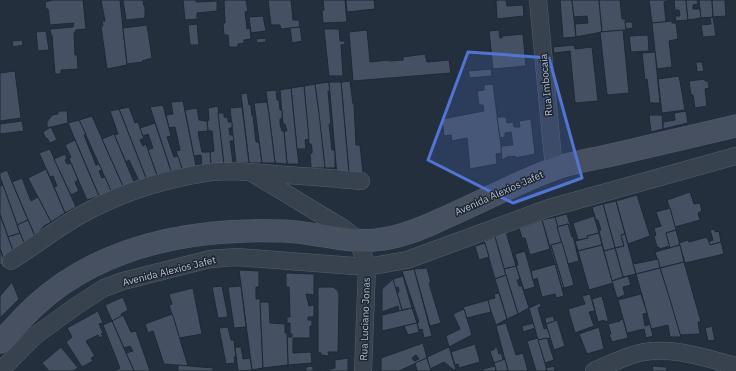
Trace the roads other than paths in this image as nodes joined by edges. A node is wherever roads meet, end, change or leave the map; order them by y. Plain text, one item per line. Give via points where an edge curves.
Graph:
1 (538, 0) edge
2 (736, 126) edge
3 (736, 156) edge
4 (554, 169) junction
5 (250, 172) junction
6 (361, 181) dead end
7 (358, 240) junction
8 (11, 261) dead end
9 (367, 267) junction
10 (0, 342) edge
11 (736, 366) edge
12 (0, 371) edge
13 (363, 371) edge
14 (594, 371) edge

1 - 4 street, Rua Imbocaia
2 - 4 main road, Avenida Alexios Jafet
3 - 9 street, Avenida Alexios Jafet via 549,208 407,260
4 - 7 main road, Avenida Alexios Jafet via 412,232 381,240
5 - 6 street
5 - 7 street via 343,228
5 - 8 street via 213,172 171,180 116,197 66,224
7 - 9 street
7 - 10 main road, Avenida Alexios Jafet via 286,231 240,231 206,233 130,249 99,262 66,282 37,304
9 - 12 street, Avenida Alexios Jafet via 236,256 210,259 123,281 104,288 76,306 36,336
9 - 13 street, Rua Luciano Jonas
11 - 14 street via 690,354 662,350 642,352

